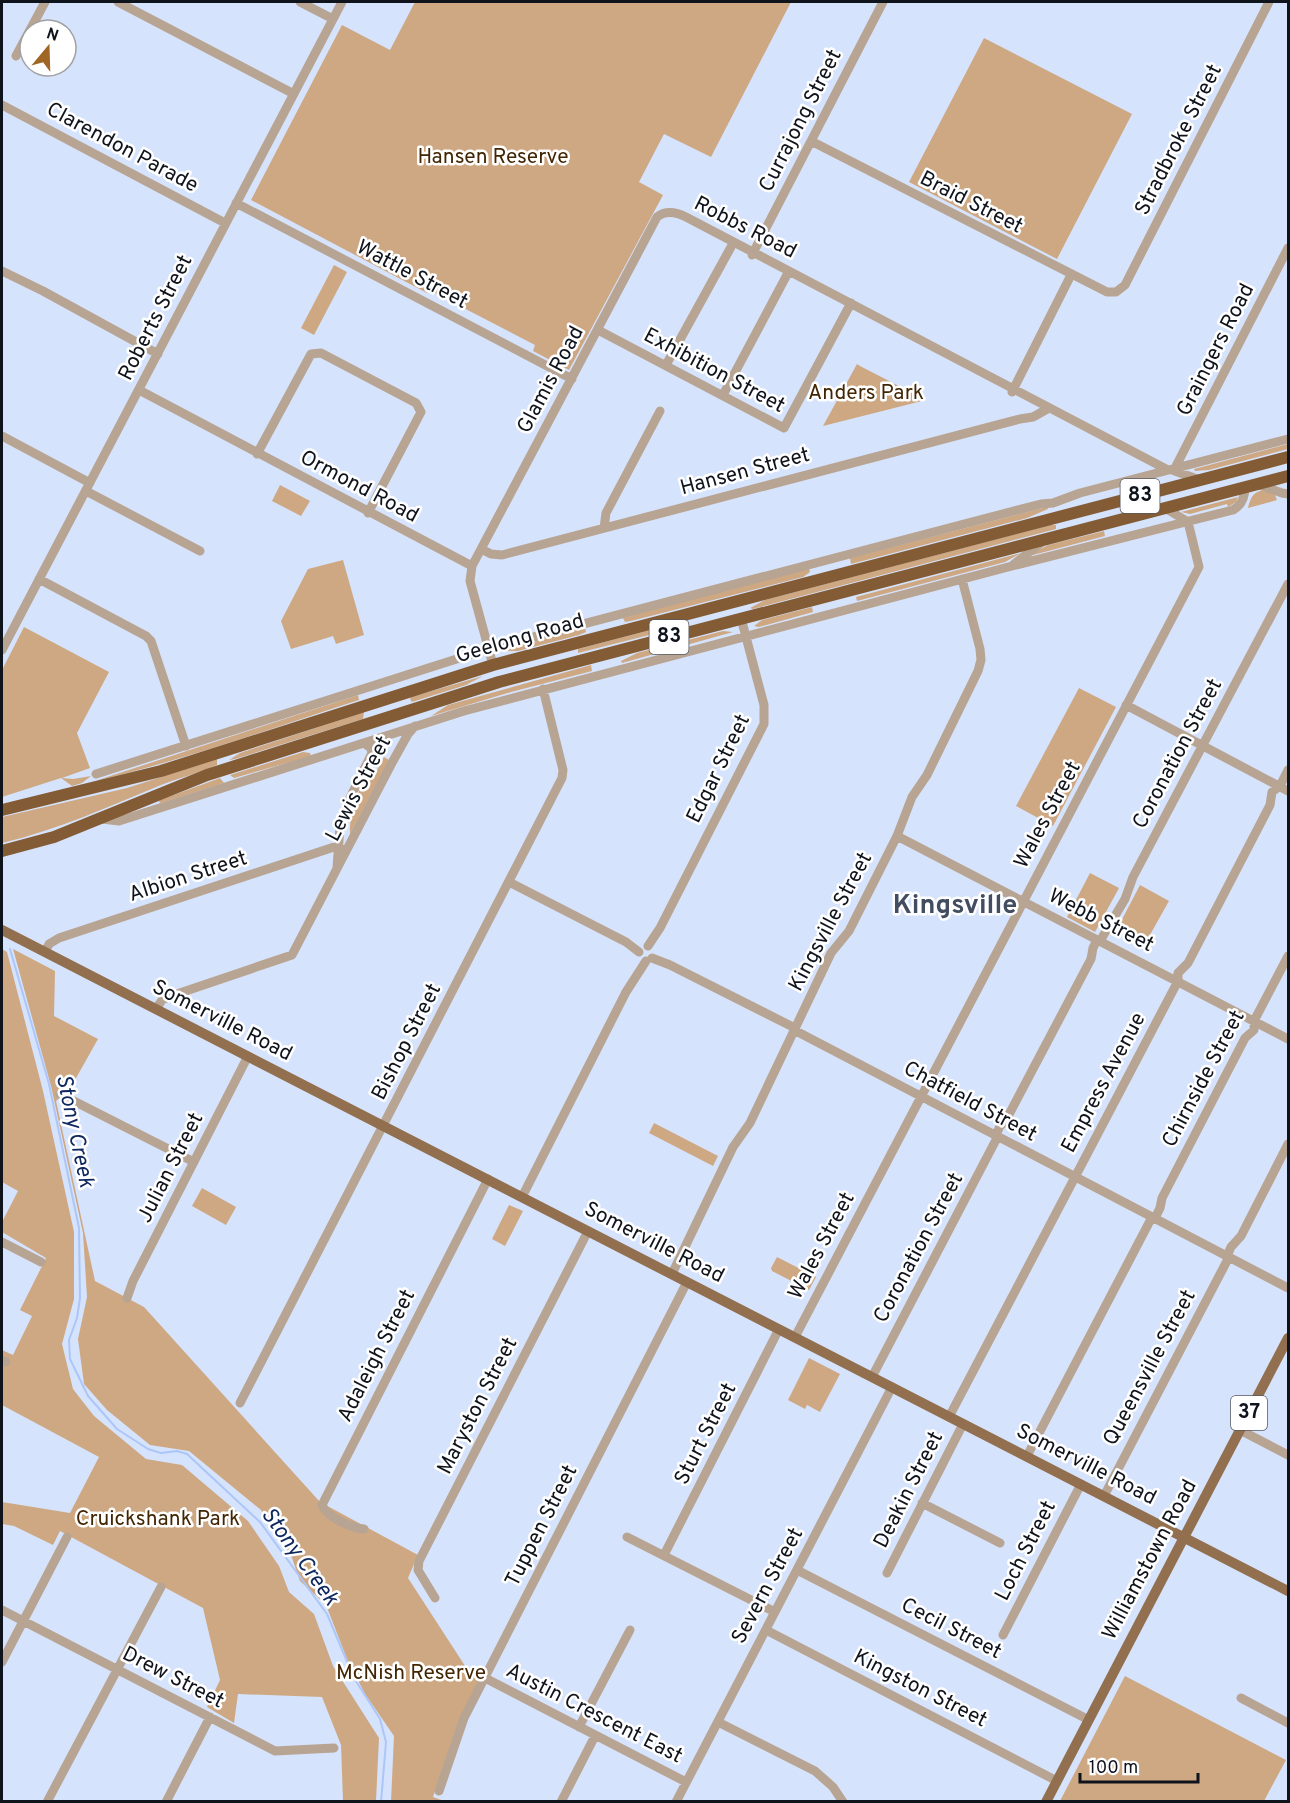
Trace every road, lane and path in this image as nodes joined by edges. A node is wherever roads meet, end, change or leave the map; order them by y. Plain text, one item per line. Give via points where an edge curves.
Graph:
1 (45, 2) edge
2 (118, 2) edge
3 (300, 2) edge
4 (342, 2) edge
5 (883, 2) edge
6 (1269, 2) edge
7 (333, 19) junction
8 (16, 56) dead end
9 (294, 94) junction
10 (2, 105) edge
11 (811, 141) junction
12 (236, 203) junction
13 (664, 213) junction
14 (225, 223) junction
15 (731, 247) junction
16 (1288, 248) edge
17 (753, 255) junction
18 (2, 271) edge
19 (787, 273) junction
20 (1071, 275) junction
21 (1116, 292) joint
22 (849, 306) junction
23 (598, 330) junction
24 (158, 354) junction
25 (666, 365) junction
26 (572, 379) junction
27 (139, 390) junction
28 (1012, 392) junction
29 (723, 396) junction
30 (1037, 405) junction
31 (1047, 410) junction
32 (660, 411) dead end
33 (1020, 419) junction
34 (2, 436) edge
35 (1288, 439) edge
36 (258, 454) junction
37 (1288, 457) edge
38 (1171, 469) junction
39 (1227, 473) junction
40 (1146, 475) junction
41 (1288, 476) edge
42 (1200, 480) junction
43 (1250, 486) junction
44 (88, 487) junction
45 (1288, 494) edge
46 (1063, 499) junction
47 (1165, 508) junction
48 (368, 513) junction
49 (1053, 518) junction
50 (1188, 522) junction
51 (604, 528) junction
52 (1073, 531) junction
53 (1048, 538) junction
54 (481, 549) junction
55 (200, 551) dead end
56 (472, 566) junction
57 (1012, 566) junction
58 (39, 579) junction
59 (962, 579) junction
60 (1288, 584) edge
61 (736, 600) junction
62 (741, 618) junction
63 (746, 636) junction
64 (488, 648) junction
65 (2, 650) edge
66 (493, 665) junction
67 (499, 682) junction
68 (543, 689) junction
69 (1126, 705) junction
70 (415, 726) junction
71 (364, 743) junction
72 (186, 746) junction
73 (1203, 746) junction
74 (236, 747) junction
75 (223, 770) junction
76 (1288, 770) edge
77 (96, 774) dead end
78 (240, 782) junction
79 (1284, 789) edge
80 (2, 810) edge
81 (102, 819) junction
82 (897, 836) junction
83 (342, 848) junction
84 (2, 851) edge
85 (509, 882) junction
86 (1023, 901) junction
87 (2, 930) edge
88 (1099, 940) junction
89 (45, 952) junction
90 (647, 953) junction
91 (1288, 956) edge
92 (1178, 981) junction
93 (156, 1009) junction
94 (1254, 1021) junction
95 (795, 1029) junction
96 (1288, 1039) edge
97 (248, 1056) junction
98 (60, 1094) dead end
99 (921, 1096) junction
100 (383, 1126) junction
101 (997, 1136) junction
102 (1288, 1144) edge
103 (194, 1162) junction
104 (1075, 1177) junction
105 (488, 1179) junction
106 (522, 1197) junction
107 (1154, 1218) junction
108 (588, 1231) junction
109 (2, 1242) edge
110 (1228, 1257) junction
111 (41, 1262) dead end
112 (672, 1274) junction
113 (687, 1282) junction
114 (1288, 1288) edge
115 (127, 1298) dead end
116 (779, 1329) junction
117 (795, 1337) junction
118 (1288, 1338) edge
119 (872, 1377) junction
120 (892, 1387) junction
121 (240, 1403) dead end
122 (949, 1417) junction
123 (963, 1424) junction
124 (1240, 1430) junction
125 (1288, 1455) edge
126 (1027, 1456) junction
127 (1081, 1484) junction
128 (1104, 1496) junction
129 (922, 1503) junction
130 (364, 1529) dead end
131 (67, 1537) dead end
132 (627, 1537) dead end
133 (1185, 1537) junction
134 (999, 1543) dead end
135 (664, 1555) junction
136 (797, 1570) junction
137 (887, 1573) dead end
138 (161, 1587) dead end
139 (1288, 1590) edge
140 (435, 1598) dead end
141 (2, 1610) edge
142 (775, 1612) junction
143 (23, 1621) junction
144 (630, 1630) dead end
145 (766, 1630) junction
146 (1003, 1635) dead end
147 (2, 1662) edge
148 (116, 1669) junction
149 (484, 1678) junction
150 (1242, 1698) dead end
151 (210, 1717) junction
152 (1089, 1719) junction
153 (718, 1722) junction
154 (1288, 1723) edge
155 (579, 1727) junction
156 (595, 1736) junction
157 (334, 1748) dead end
158 (1057, 1781) junction
159 (687, 1782) junction
160 (439, 1791) dead end
161 (47, 1802) edge
162 (166, 1802) edge
163 (561, 1802) edge
164 (676, 1802) edge
165 (843, 1802) edge
166 (1046, 1802) edge

1 - 8 street
2 - 9 street
3 - 7 street
4 - 7 street, Roberts Street
5 - 11 street, Currajong Street
6 - 21 street, Stradbroke Street via 1125,285
7 - 9 street, Roberts Street
9 - 12 street, Roberts Street
10 - 14 street, Clarendon Parade
11 - 17 street, Currajong Street
11 - 20 street, Braid Street
12 - 14 street, Roberts Street
12 - 26 street, Wattle Street
13 - 15 street, Robbs Road
13 - 17 street, Robbs Road via 679,214
13 - 23 street, Glamis Road via 657,217
14 - 24 street, Roberts Street
15 - 17 street, Robbs Road
15 - 25 street
16 - 38 street, Graingers Road
17 - 19 street, Robbs Road
18 - 24 street
19 - 22 street, Robbs Road
19 - 29 street
20 - 21 street, Braid Street via 1107,292
20 - 28 street
22 - 28 street, Robbs Road
22 - 29 street, Exhibition Street via 784,428
23 - 25 street, Exhibition Street
23 - 26 street, Glamis Road
24 - 27 street, Roberts Street
25 - 29 street, Exhibition Street
26 - 54 street, Glamis Road
27 - 36 street, Ormond Road
27 - 44 street, Roberts Street
28 - 30 street, Robbs Road
30 - 31 street, Robbs Road
30 - 33 street, Hansen Street
31 - 33 street, Hansen Street
31 - 38 street, Robbs Road
31 - 40 street, Robbs Road via 1141,463
32 - 51 street via 606,513
33 - 51 street, Hansen Street
34 - 44 street
35 - 38 street, Geelong Road
36 - 48 street, Ormond Road
36 - 48 street via 309,355 315,352 416,403 420,416
37 - 39 highway, Geelong Road / 83
38 - 40 street, Geelong Road
38 - 42 street
39 - 42 highway, Geelong Road / 83
39 - 43 highway
40 - 46 street, Geelong Road
41 - 43 highway, Geelong Road / 83
42 - 49 highway, Geelong Road / 83
43 - 45 street
43 - 47 highway, Geelong Road / 83
43 - 50 street, Geelong Road via 1236,508
44 - 55 street
44 - 58 street, Roberts Street
46 - 49 street
46 - 64 street, Geelong Road
47 - 50 street
47 - 52 highway, Geelong Road / 83
48 - 56 street, Ormond Road
49 - 52 highway
49 - 61 highway, Geelong Road / 83
50 - 57 street, Geelong Road
50 - 69 street, Wales Street via 1199,567
51 - 54 street, Hansen Street via 501,555
52 - 53 highway, Geelong Road / 83
53 - 57 street, Geelong Road
53 - 62 highway, Geelong Road / 83
54 - 56 street, Glamis Road
56 - 64 street via 470,578
57 - 59 street, Geelong Road
58 - 65 street, Roberts Street
58 - 72 street via 151,641
59 - 63 street, Geelong Road
59 - 82 street, Kingsville Street via 980,649 980,666 927,775 912,797
60 - 73 street, Coronation Street
61 - 62 highway
61 - 66 highway, Geelong Road / 83
62 - 63 street, Edgar Street
62 - 67 highway, Geelong Road / 83
63 - 68 street, Geelong Road
63 - 90 street, Edgar Street via 765,708 763,727
64 - 66 street
64 - 72 street, Geelong Road
66 - 67 highway
66 - 74 highway, Geelong Road / 83
67 - 75 highway, Geelong Road / 83
68 - 70 street, Geelong Road
68 - 85 street, Bishop Street via 563,773
69 - 73 street
69 - 86 street, Wales Street
70 - 71 street, Geelong Road
70 - 83 street, Lewis Street
71 - 78 street, Geelong Road
71 - 83 street, Lewis Street via 372,754 349,800 339,832
72 - 77 street, Geelong Road
73 - 79 street
73 - 88 street, Coronation Street via 1114,920
74 - 75 highway via 226,756
74 - 80 highway, Geelong Road / 83 via 135,779
75 - 78 street via 229,781
75 - 81 highway, Geelong Road / 83
76 - 79 street, Empress Avenue
78 - 81 street, Geelong Road via 119,821
79 - 92 street, Empress Avenue via 1272,792 1270,805 1188,963 1178,973
81 - 84 highway, Geelong Road / 83
82 - 86 street, Webb Street
82 - 95 street, Kingsville Street via 847,934 831,953
83 - 89 street, Albion Street via 59,938
83 - 93 street, Lewis Street via 337,870 289,957 168,997
85 - 90 street, Chatfield Street
85 - 100 street, Bishop Street
86 - 88 street, Webb Street
86 - 99 street, Wales Street
87 - 89 main road, Somerville Road
88 - 92 street, Webb Street
88 - 101 street, Coronation Street
89 - 93 main road, Somerville Road
90 - 95 street, Chatfield Street
90 - 106 street, Edgar Street
91 - 94 street, Chirnside Street
92 - 94 street, Webb Street
92 - 104 street, Empress Avenue
93 - 97 main road, Somerville Road
94 - 96 street, Webb Street
94 - 107 street, Chirnside Street via 1254,1030 1245,1038
95 - 99 street, Chatfield Street
95 - 112 street, Kingsville Street
97 - 100 main road, Somerville Road
97 - 103 street, Julian Street
98 - 103 street
99 - 101 street, Chatfield Street
99 - 117 street, Wales Street
100 - 105 main road, Somerville Road
100 - 121 street, Bishop Street
101 - 104 street, Chatfield Street
101 - 119 street, Coronation Street
102 - 110 street, Queensville Street
103 - 115 street, Julian Street
104 - 107 street, Chatfield Street
104 - 122 street, Empress Avenue
105 - 106 main road, Somerville Road
105 - 130 street, Adaleigh Street via 322,1505 330,1514
106 - 108 main road, Somerville Road
107 - 110 street, Chatfield Street
107 - 126 street, Chirnside Street
108 - 112 main road, Somerville Road
108 - 140 street, Maryston Street via 419,1561 418,1570
109 - 111 street
110 - 114 street, Chatfield Street
110 - 128 street, Queensville Street
112 - 113 main road, Somerville Road
113 - 116 main road, Somerville Road
113 - 149 street, Tuppen Street
116 - 117 main road, Somerville Road
116 - 135 street, Sturt Street
117 - 119 main road, Somerville Road
118 - 124 main road, Williamstown Road / 37
119 - 120 main road, Somerville Road
120 - 122 main road, Somerville Road
120 - 136 street, Severn Street
122 - 123 main road, Somerville Road
123 - 126 main road, Somerville Road
123 - 129 street, Deakin Street
124 - 125 street
124 - 133 main road, Williamstown Road / 37
126 - 127 main road, Somerville Road
127 - 128 main road, Somerville Road
127 - 146 street, Loch Street
128 - 133 main road, Somerville Road
129 - 134 street
129 - 137 street, Deakin Street
131 - 143 street
132 - 135 street
133 - 139 main road, Somerville Road
133 - 152 main road, Williamstown Road / 37
135 - 142 street
136 - 142 street, Severn Street
136 - 152 street, Cecil Street
138 - 148 street
141 - 143 street, Drew Street
142 - 145 street, Severn Street
143 - 147 street
143 - 148 street, Drew Street
144 - 155 street
145 - 153 street, Severn Street
145 - 158 street, Kingston Street
148 - 151 street, Drew Street
148 - 161 street
149 - 155 street, Austin Crescent East
149 - 160 street, Tuppen Street via 460,1726
150 - 154 street
151 - 157 street, Drew Street via 275,1751
151 - 162 street
152 - 158 main road, Williamstown Road / 37
153 - 159 street, Severn Street
153 - 165 street via 815,1771
155 - 156 street, Austin Crescent East
156 - 159 street, Austin Crescent East
156 - 163 street
158 - 166 main road, Williamstown Road / 37
159 - 164 street, Severn Street

